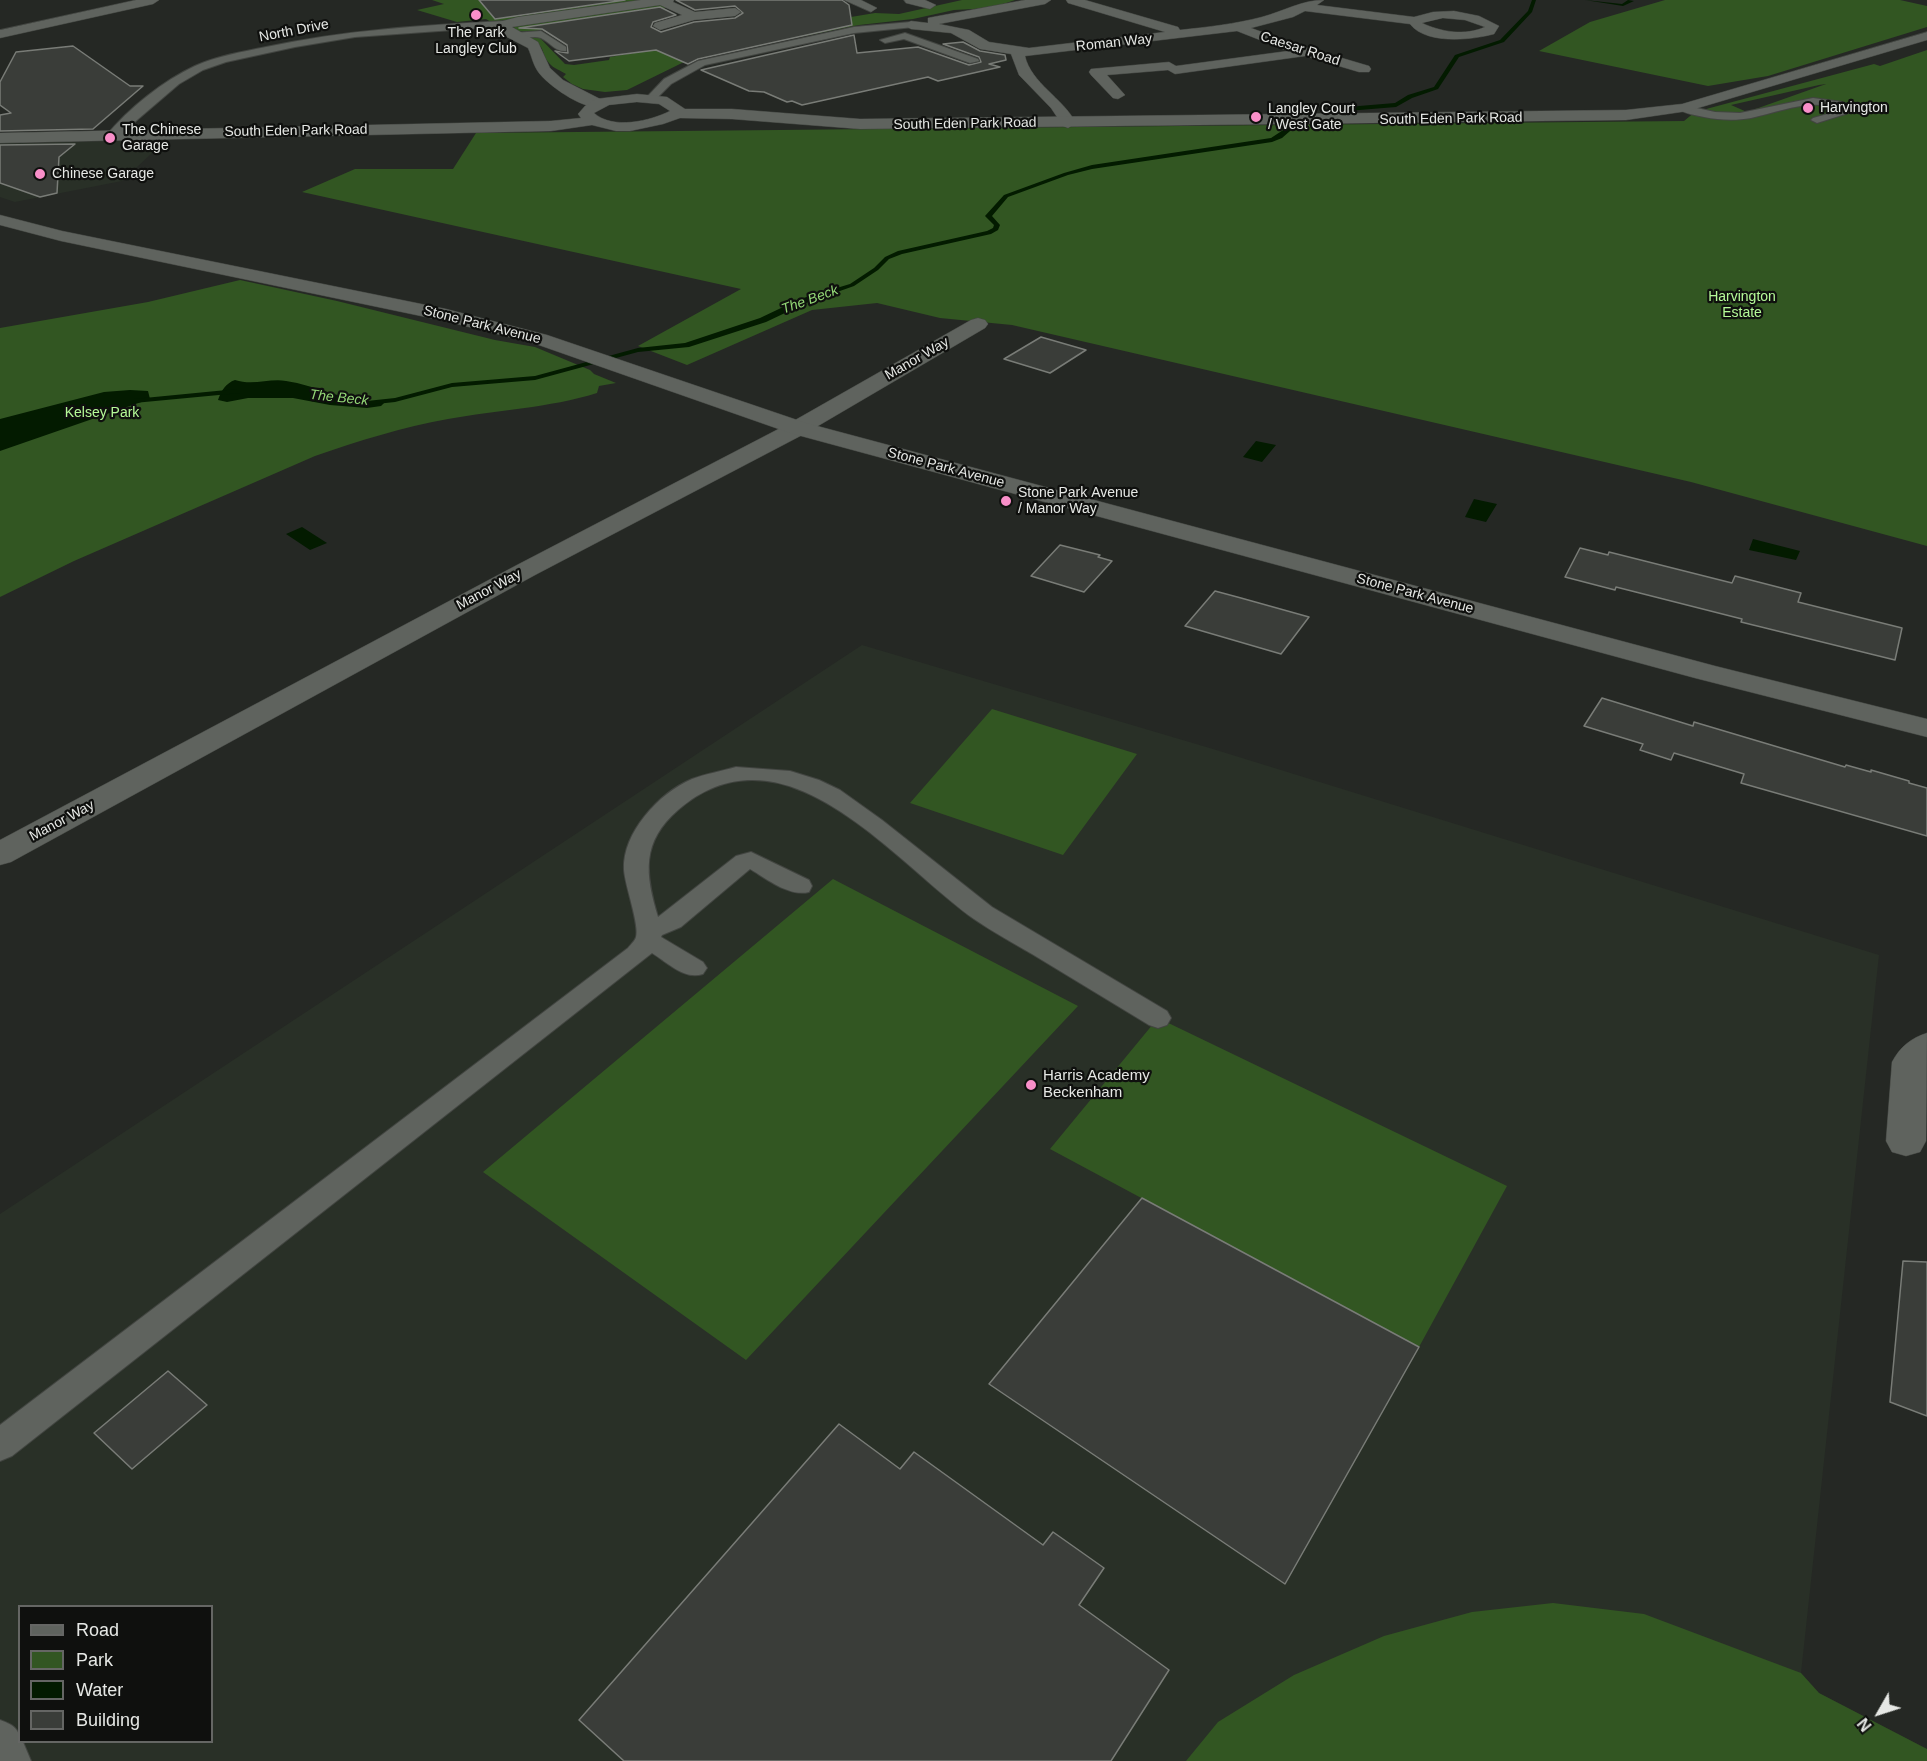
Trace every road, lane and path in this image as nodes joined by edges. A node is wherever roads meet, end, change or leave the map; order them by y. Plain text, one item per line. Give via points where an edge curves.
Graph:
1 (153, 0) edge
2 (665, 0) edge
3 (850, 0) edge
4 (910, 0) edge
5 (1045, 0) edge
6 (1072, 0) edge
7 (1317, 0) edge
8 (1269, 4) dead end
9 (930, 5) dead end
10 (872, 8) dead end
11 (1301, 9) junction
12 (735, 12) dead end
13 (693, 16) junction
14 (1415, 21) junction
15 (911, 25) junction
16 (660, 26) dead end
17 (1238, 27) junction
18 (509, 30) junction
19 (0, 34) edge
20 (1183, 34) junction
21 (1927, 36) edge
22 (1132, 41) junction
23 (870, 43) dead end
24 (562, 49) dead end
25 (1017, 51) junction
26 (749, 52) junction
27 (1305, 52) junction
28 (776, 58) dead end
29 (974, 61) dead end
30 (1172, 68) junction
31 (1364, 69) dead end
32 (1189, 81) dead end
33 (1118, 95) dead end
34 (651, 98) junction
35 (599, 104) junction
36 (1683, 108) junction
37 (677, 113) junction
38 (1817, 120) dead end
39 (592, 121) junction
40 (1068, 123) junction
41 (112, 136) junction
42 (0, 138) edge
43 (0, 220) edge
44 (978, 324) dead end
45 (798, 428) junction
46 (1927, 728) edge
47 (0, 854) edge
48 (800, 886) dead end
49 (649, 936) junction
50 (694, 968) dead end
51 (1158, 1018) dead end
52 (1927, 1047) edge
53 (1906, 1141) dead end
54 (0, 1445) edge
55 (0, 1739) edge
56 (12, 1761) edge

1 - 19 street
2 - 13 street
2 - 18 street
3 - 10 street
4 - 9 street
5 - 15 street
6 - 20 street
7 - 11 street, Roman Way
8 - 11 street
11 - 14 street
11 - 17 street, Roman Way
12 - 13 street
13 - 16 street
14 - 14 street via 1425,30 1454,35 1484,33 1492,26 1453,16
15 - 25 street, Roman Way via 953,29 985,46
15 - 26 lane via 854,30
17 - 20 street, Roman Way
17 - 27 street, Caesar Road
18 - 24 lane, North Drive via 541,34
18 - 35 street via 531,43 540,65 568,92
18 - 41 lane, North Drive via 360,33 308,40 226,59 198,68 175,82
20 - 22 street, Roman Way
21 - 36 street, South Eden Park Road
22 - 25 street, Roman Way
22 - 30 street
23 - 29 lane via 905,36
25 - 40 street via 1024,70 1041,92 1063,110
26 - 28 lane
26 - 34 lane via 680,72
27 - 30 street
27 - 31 street, Caesar Road
30 - 32 street
30 - 33 street via 1096,72
34 - 35 street
34 - 37 street via 670,102
35 - 39 street via 587,111
36 - 38 lane via 1709,114 1747,115 1818,99 1853,110
36 - 40 street, South Eden Park Road via 1612,116
37 - 39 street, South Eden Park Road via 638,125 613,126
37 - 40 street, South Eden Park Road via 839,124
39 - 41 street, South Eden Park Road via 551,126
41 - 42 street, South Eden Park Road via 59,141
43 - 45 street, Stone Park Avenue via 446,315 573,348
44 - 45 street, Manor Way
45 - 46 street, Stone Park Avenue
45 - 47 street, Manor Way via 515,575
48 - 49 lane via 751,860 744,862
49 - 50 lane
49 - 51 lane via 636,870 637,851 647,830 664,810 684,793 716,778 756,774 790,778 832,795 982,913
49 - 54 lane via 637,954
52 - 53 street via 1911,1062
55 - 56 lane

